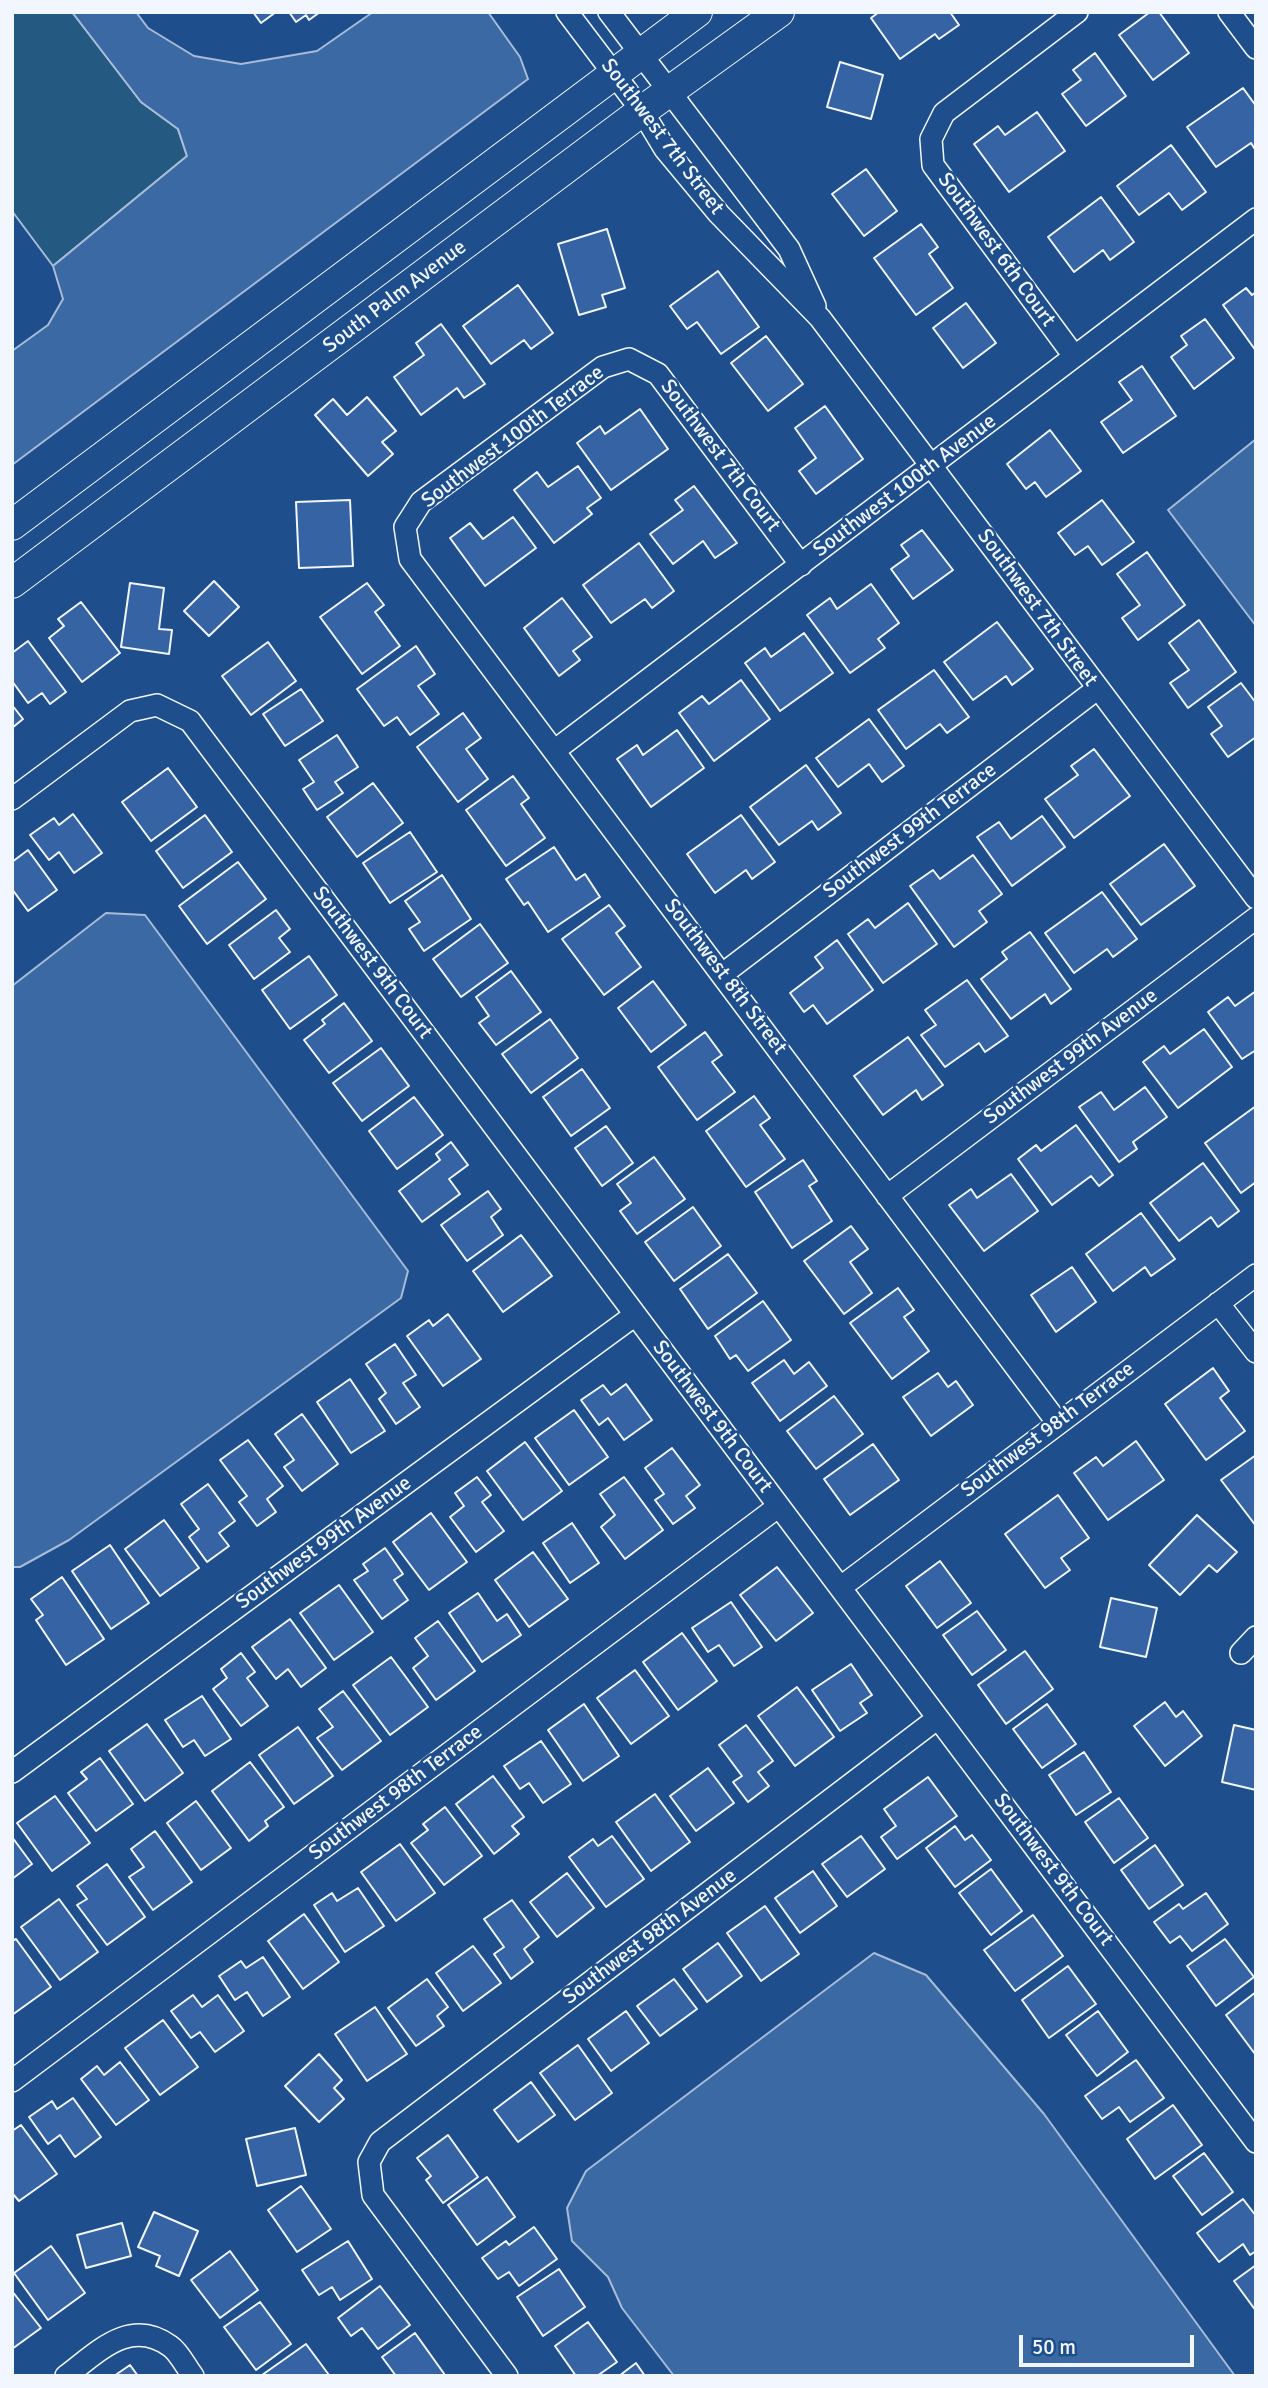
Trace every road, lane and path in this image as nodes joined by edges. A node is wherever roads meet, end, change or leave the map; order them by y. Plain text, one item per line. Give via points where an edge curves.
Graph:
1 (567, 12) edge
2 (609, 12) edge
3 (697, 12) edge
4 (779, 12) edge
5 (1077, 12) edge
6 (1229, 12) edge
7 (1256, 48) edge
8 (641, 54) junction
9 (615, 75) junction
10 (669, 92) junction
11 (642, 111) junction
12 (1256, 219) edge
13 (820, 318) junction
14 (1074, 356) junction
15 (629, 359) joint
16 (932, 466) junction
17 (12, 525) edge
18 (405, 527) joint
19 (801, 565) junction
20 (12, 583) edge
21 (1097, 689) junction
22 (554, 751) junction
23 (12, 799) edge
24 (1256, 898) edge
25 (1256, 918) edge
26 (724, 973) junction
27 (887, 1196) junction
28 (1256, 1275) edge
29 (1218, 1303) junction
30 (635, 1315) junction
31 (1256, 1352) edge
32 (1057, 1422) junction
33 (779, 1506) junction
34 (841, 1587) junction
35 (938, 1718) junction
36 (12, 1772) edge
37 (12, 2081) edge
38 (1256, 2142) edge
39 (65, 2376) edge
40 (193, 2376) edge
41 (507, 2376) edge

1 - 9 street, Southwest 7th Street
2 - 8 street, Southwest 7th Street
3 - 8 main road
4 - 10 main road, South Palm Avenue
5 - 14 street, Southwest 6th Court via 944,113 931,139 933,165
6 - 7 street
8 - 9 main road
8 - 10 street, Southwest 7th Street
9 - 11 street, Southwest 7th Street
9 - 17 main road
10 - 11 main road, South Palm Avenue
10 - 13 street, Southwest 7th Street via 789,249
11 - 13 street, Southwest 7th Street via 665,149 719,214
11 - 20 main road, South Palm Avenue
12 - 14 street, Southwest 100th Avenue
13 - 16 street, Southwest 7th Street
14 - 16 street, Southwest 100th Avenue
15 - 18 street, Southwest 100th Terrace via 603,367 421,502
15 - 19 street, Southwest 7th Court via 658,374
16 - 19 street, Southwest 100th Avenue
16 - 21 street, Southwest 7th Street
18 - 22 street, Southwest 8th Street via 410,559
19 - 22 street, Southwest 100th Avenue
21 - 24 street, Southwest 7th Street
21 - 26 street, Southwest 99th Terrace
22 - 26 street, Southwest 8th Street
23 - 30 street, Southwest 9th Court via 130,711 158,705 190,721
25 - 27 street, Southwest 99th Avenue
26 - 27 street, Southwest 8th Street
27 - 32 street, Southwest 8th Street
28 - 29 street, Southwest 98th Terrace
29 - 31 street
29 - 32 street, Southwest 98th Terrace
30 - 33 street, Southwest 9th Court
30 - 36 street, Southwest 99th Avenue
32 - 34 street, Southwest 98th Terrace
33 - 34 street, Southwest 9th Court
33 - 37 street, Southwest 98th Terrace
34 - 35 street, Southwest 9th Court
35 - 38 street, Southwest 9th Court
35 - 41 street, Southwest 98th Avenue via 380,2142 369,2162 373,2195
39 - 40 street via 120,2336 144,2333 171,2346

